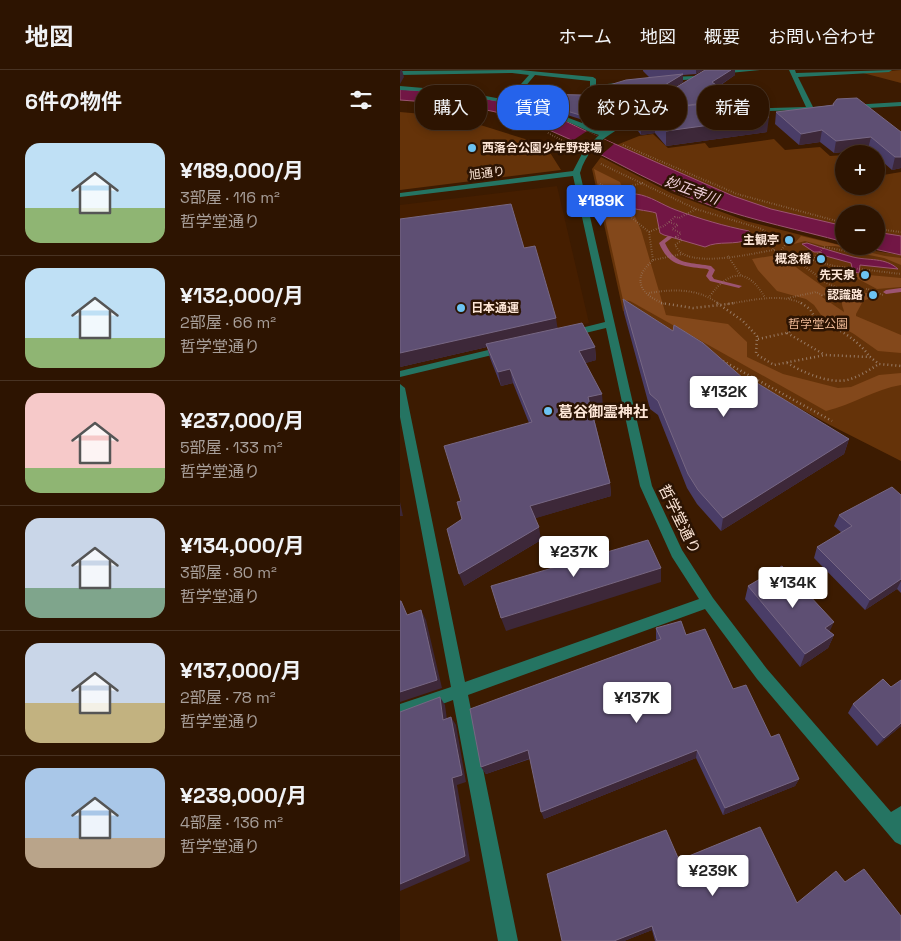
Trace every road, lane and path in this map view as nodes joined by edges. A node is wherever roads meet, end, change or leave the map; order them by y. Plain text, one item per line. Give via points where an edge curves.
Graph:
1 (588, 70) edge
2 (757, 70) edge
3 (889, 70) edge
4 (793, 72) edge
5 (400, 73) edge
6 (534, 73) junction
7 (705, 73) edge
8 (714, 73) edge
9 (697, 78) junction
10 (593, 79) junction
11 (659, 80) edge
12 (631, 83) edge
13 (524, 85) edge
14 (592, 85) edge
15 (605, 85) edge
16 (685, 85) edge
17 (400, 88) edge
18 (497, 100) edge
19 (901, 104) edge
20 (867, 106) junction
21 (847, 107) edge
22 (810, 108) junction
23 (838, 108) edge
24 (769, 110) edge
25 (879, 116) edge
26 (590, 130) edge
27 (612, 130) edge
28 (603, 136) junction
29 (620, 143) dead end
30 (598, 163) dead end
31 (576, 174) junction
32 (598, 179) dead end
33 (643, 183) junction
34 (612, 190) junction
35 (400, 195) edge
36 (696, 209) junction
37 (835, 221) edge
38 (669, 222) junction
39 (885, 231) edge
40 (649, 232) junction
41 (901, 232) edge
42 (786, 244) dead end
43 (835, 248) edge
44 (773, 250) junction
45 (780, 252) junction
46 (784, 253) junction
47 (682, 254) junction
48 (728, 256) junction
49 (806, 259) junction
50 (653, 260) junction
51 (813, 260) junction
52 (799, 261) junction
53 (901, 274) edge
54 (741, 276) junction
55 (842, 289) junction
56 (649, 294) junction
57 (883, 295) dead end
58 (710, 296) junction
59 (765, 298) junction
60 (784, 299) junction
61 (720, 305) junction
62 (816, 320) junction
63 (610, 324) junction
64 (786, 333) junction
65 (559, 336) edge
66 (758, 339) junction
67 (512, 347) edge
68 (825, 355) junction
69 (870, 357) junction
70 (722, 361) edge
71 (786, 363) junction
72 (879, 364) junction
73 (901, 366) edge
74 (400, 374) edge
75 (400, 388) edge
76 (832, 421) dead end
77 (708, 602) junction
78 (459, 691) junction
79 (400, 712) edge
80 (898, 825) edge
81 (508, 941) edge

1 - 10 street
2 - 8 street
3 - 4 street
4 - 22 street
5 - 6 street
6 - 10 street
6 - 13 street
7 - 9 street
9 - 11 street
9 - 16 street
10 - 14 street
12 - 15 street
17 - 18 street
19 - 20 street
20 - 21 street
20 - 25 street
22 - 23 street
22 - 24 street
26 - 28 street
27 - 28 street
28 - 31 street via 581,156
29 - 37 path via 737,194
30 - 33 path
31 - 35 street, 旭通り
31 - 63 street, 哲学堂通り
32 - 34 path via 600,186
33 - 34 path
33 - 36 path
34 - 40 path via 614,204
36 - 38 path
36 - 44 path via 762,229 775,240
38 - 40 path
38 - 47 path via 678,225 672,229 681,232 676,237 682,240 675,245
39 - 41 path
40 - 50 path
42 - 45 path
43 - 51 path via 824,247
44 - 45 path
44 - 48 path
45 - 46 path
46 - 49 path
46 - 52 path
47 - 48 path
47 - 50 path
48 - 54 path
49 - 51 path
49 - 52 path
50 - 56 path via 641,275 641,284
51 - 53 path
52 - 55 path via 821,280
54 - 58 path via 724,280
54 - 59 path via 754,280
55 - 57 path via 868,289
55 - 60 path via 822,295 816,292
56 - 58 path via 681,289
56 - 61 path via 650,298 664,304 693,308
58 - 61 path
59 - 60 path
59 - 61 path
60 - 62 path via 806,307
61 - 66 path via 743,321
62 - 64 path
62 - 69 path via 862,344
63 - 65 street
63 - 77 street, 哲学堂通り via 646,486 677,553
64 - 66 path
64 - 68 path
66 - 71 path via 756,354 774,365
67 - 74 street
68 - 69 path
68 - 71 path
69 - 72 path
70 - 76 path
71 - 72 path via 797,370 846,381
72 - 73 path
75 - 78 street
77 - 78 street
77 - 80 street, 哲学堂通り via 762,674
78 - 79 street
78 - 81 street

